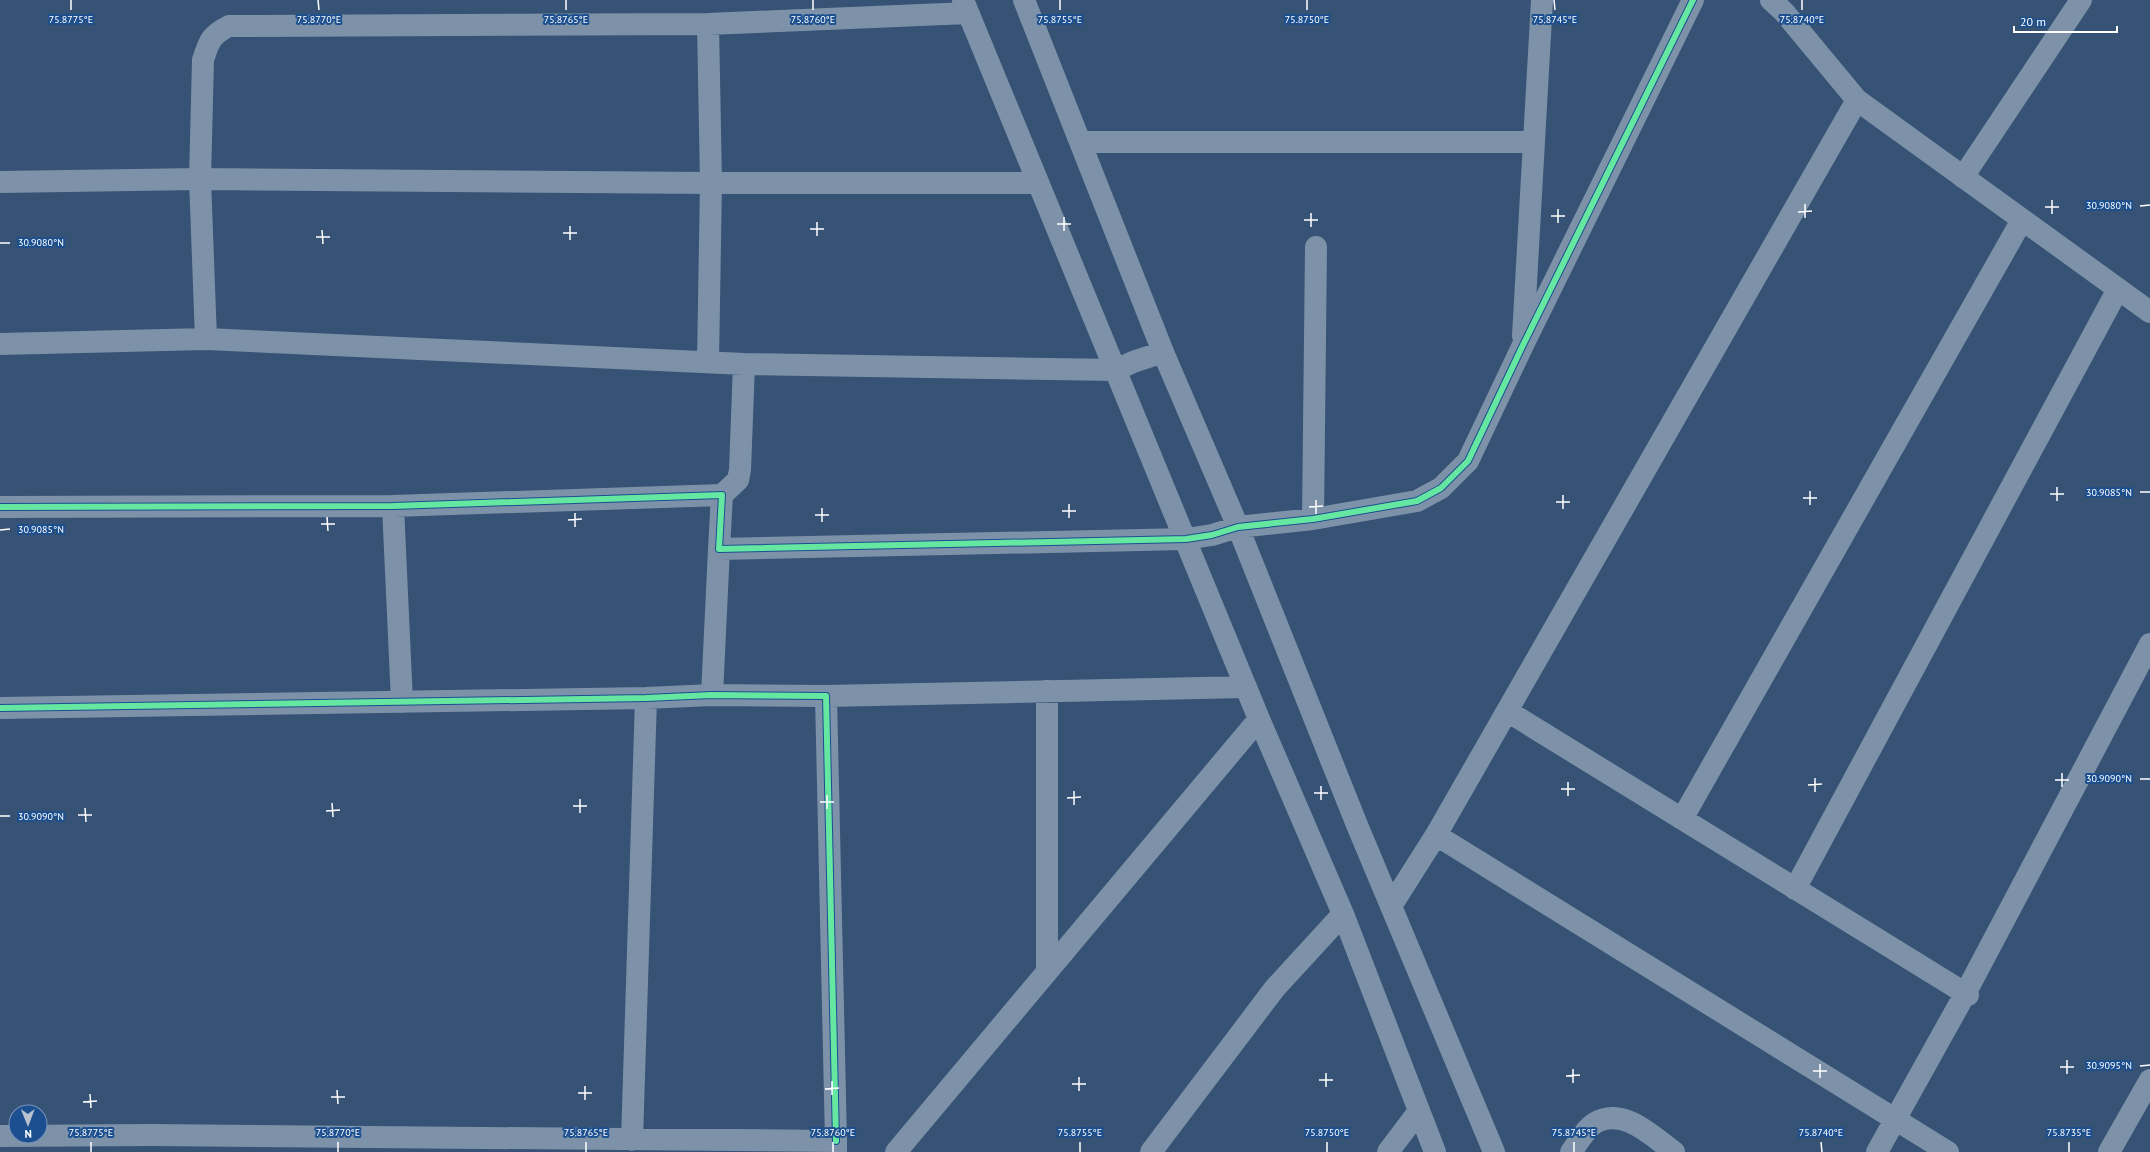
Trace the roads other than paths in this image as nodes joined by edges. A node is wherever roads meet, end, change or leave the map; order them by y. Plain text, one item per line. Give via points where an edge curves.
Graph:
1 (1024, 0) edge
2 (1542, 0) edge
3 (1693, 0) edge
4 (1771, 0) edge
5 (2081, 0) edge
6 (966, 6) edge
7 (708, 24) junction
8 (1857, 100) junction
9 (1080, 142) junction
10 (1533, 142) junction
11 (1963, 177) junction
12 (200, 179) junction
13 (0, 182) edge
14 (1038, 183) junction
15 (711, 184) junction
16 (2022, 220) junction
17 (1316, 247) dead end
18 (2118, 289) junction
19 (2150, 312) edge
20 (206, 338) junction
21 (0, 344) edge
22 (1523, 345) junction
23 (1140, 360) junction
24 (708, 362) junction
25 (744, 364) junction
26 (722, 495) junction
27 (394, 506) junction
28 (0, 507) edge
29 (1313, 519) junction
30 (1226, 530) junction
31 (1186, 539) junction
32 (718, 549) junction
33 (2150, 644) edge
34 (1246, 687) junction
35 (1047, 691) junction
36 (712, 696) junction
37 (826, 696) junction
38 (646, 698) junction
39 (402, 702) junction
40 (0, 708) edge
41 (1507, 711) junction
42 (1259, 719) junction
43 (1682, 819) junction
44 (1436, 835) junction
45 (1795, 889) junction
46 (1391, 906) junction
47 (1343, 914) junction
48 (1047, 971) junction
49 (1967, 994) junction
50 (2150, 1080) edge
51 (1418, 1111) junction
52 (1895, 1119) junction
53 (0, 1136) edge
54 (632, 1140) junction
55 (151, 1144) edge
56 (836, 1147) edge
57 (896, 1152) edge
58 (1151, 1152) edge
59 (1388, 1152) edge
60 (1435, 1152) edge
61 (1494, 1152) edge
62 (1571, 1152) edge
63 (1674, 1152) edge
64 (1877, 1152) edge
65 (1948, 1152) edge
66 (2109, 1152) edge

1 - 9 street
2 - 10 street
3 - 22 street
4 - 8 street via 1784,12
5 - 11 street
6 - 7 street
6 - 14 street
7 - 12 street via 229,26 216,33 209,42 203,60
7 - 15 street
8 - 11 street
8 - 41 street
9 - 10 street
9 - 23 street
10 - 22 street
11 - 16 street
12 - 13 street
12 - 15 street
12 - 20 street
14 - 15 street
14 - 23 street
15 - 24 street
16 - 18 street
16 - 43 street
17 - 29 street
18 - 19 street
18 - 45 street
20 - 21 street
20 - 24 street
22 - 29 street via 1468,461 1441,488 1417,501
23 - 25 street
23 - 30 street
23 - 31 street
24 - 25 street
25 - 26 street via 740,470 738,480
26 - 27 street
26 - 32 street
27 - 28 street
27 - 39 street
29 - 30 street
30 - 31 street
30 - 46 street
31 - 32 street
31 - 34 street
32 - 36 street
33 - 49 street
34 - 35 street
34 - 42 street
35 - 37 street
35 - 48 street
36 - 37 street
36 - 38 street
37 - 56 street
38 - 39 street
38 - 54 street
39 - 40 street
41 - 43 street
41 - 44 street
42 - 47 street
42 - 48 street
43 - 45 street
44 - 46 street
44 - 52 street
45 - 49 street
46 - 61 street
47 - 51 street
47 - 58 street via 1275,988
48 - 57 street
49 - 52 street
50 - 66 street
51 - 59 street
51 - 60 street
52 - 64 street
52 - 65 street
53 - 55 street
54 - 55 street
54 - 56 street
62 - 63 street via 1594,1123 1608,1118 1621,1118 1633,1123

